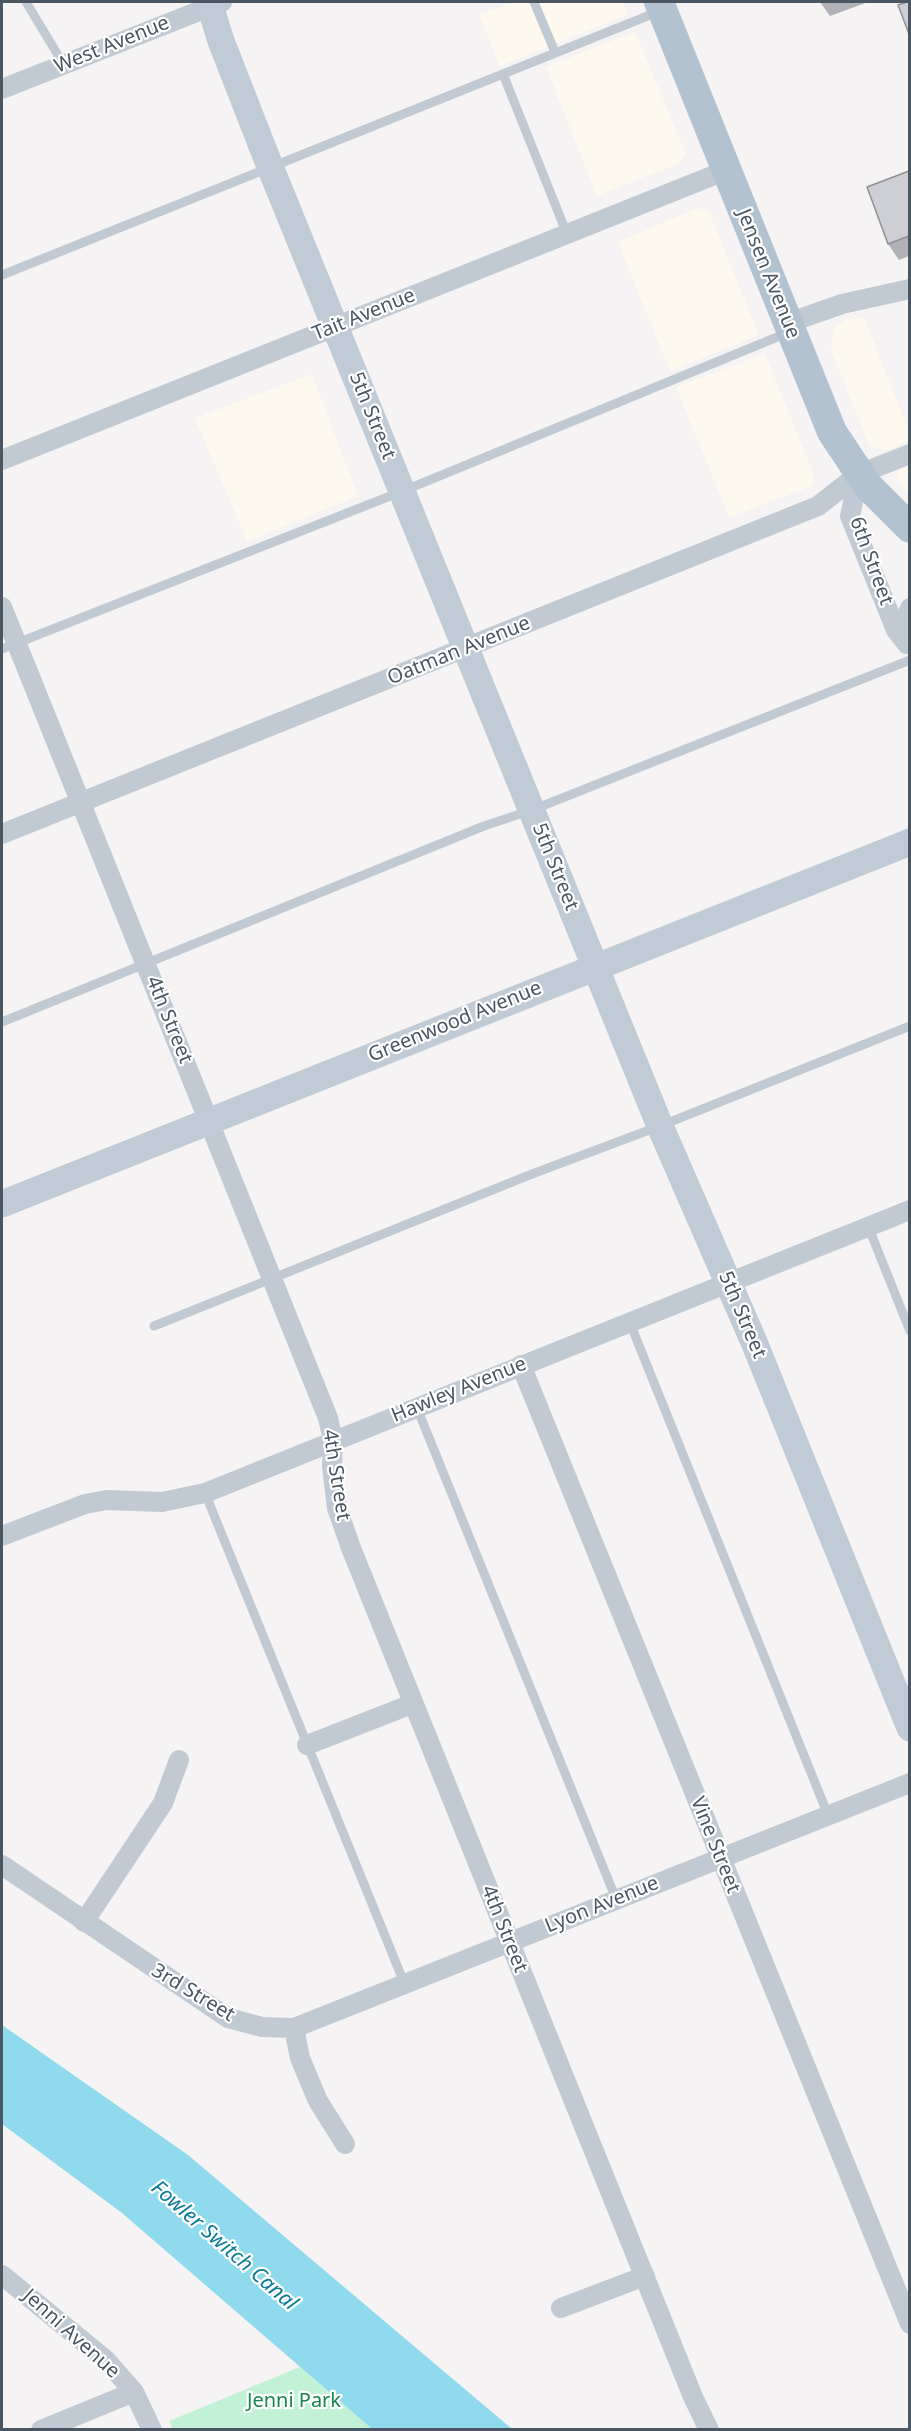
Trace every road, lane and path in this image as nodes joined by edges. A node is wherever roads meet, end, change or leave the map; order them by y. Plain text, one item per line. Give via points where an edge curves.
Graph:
1 (26, 2) edge
2 (534, 2) edge
3 (214, 3) edge
4 (661, 6) edge
5 (555, 52) junction
6 (64, 65) junction
7 (502, 74) junction
8 (2, 89) edge
9 (271, 169) junction
10 (726, 170) junction
11 (567, 234) junction
12 (2, 275) edge
13 (909, 289) edge
14 (336, 326) junction
15 (789, 327) junction
16 (909, 454) edge
17 (2, 460) edge
18 (859, 474) junction
19 (403, 491) junction
20 (909, 528) edge
21 (2, 607) edge
22 (909, 608) edge
23 (9, 646) edge
24 (466, 649) junction
25 (909, 651) edge
26 (80, 803) junction
27 (532, 810) junction
28 (2, 834) edge
29 (909, 842) edge
30 (146, 964) junction
31 (594, 966) junction
32 (2, 1022) edge
33 (909, 1026) edge
34 (210, 1121) junction
35 (660, 1126) junction
36 (2, 1204) edge
37 (909, 1210) edge
38 (868, 1227) junction
39 (272, 1279) junction
40 (728, 1282) junction
41 (630, 1323) junction
42 (154, 1326) dead end
43 (909, 1331) edge
44 (521, 1365) junction
45 (417, 1407) junction
46 (333, 1440) junction
47 (205, 1493) junction
48 (2, 1536) edge
49 (412, 1704) junction
50 (909, 1728) edge
51 (307, 1745) junction
52 (178, 1760) dead end
53 (909, 1783) edge
54 (828, 1815) junction
55 (720, 1858) junction
56 (2, 1865) edge
57 (616, 1899) junction
58 (84, 1922) junction
59 (510, 1942) junction
60 (405, 1985) junction
61 (294, 2028) junction
62 (345, 2145) dead end
63 (2, 2275) edge
64 (645, 2276) junction
65 (561, 2308) dead end
66 (909, 2324) edge
67 (134, 2392) junction
68 (41, 2430) edge
69 (152, 2430) edge
70 (710, 2430) edge

1 - 6 lane
2 - 5 lane
3 - 6 street, West Avenue
3 - 9 street, 5th Street via 221,41
4 - 5 lane
4 - 10 main road, Jensen Avenue
5 - 7 lane
6 - 8 street, West Avenue
7 - 9 lane
7 - 11 lane
9 - 12 lane
9 - 14 street, 5th Street
10 - 11 street, Tait Avenue
10 - 15 main road, Jensen Avenue
11 - 14 street, Tait Avenue
13 - 15 street via 842,304
14 - 17 street, Tait Avenue
14 - 19 street, 5th Street
15 - 18 main road, Jensen Avenue via 832,432
15 - 19 lane
16 - 18 street, Oatman Avenue
18 - 20 main road, Jensen Avenue
18 - 24 street, Oatman Avenue via 818,506
18 - 25 street, 6th Street via 850,516 896,630
19 - 23 lane
19 - 24 street, 5th Street
21 - 23 street, 4th Street
22 - 25 street, 6th Street via 905,620
23 - 26 street, 4th Street
24 - 26 street, Oatman Avenue
24 - 27 street, 5th Street
25 - 27 lane
26 - 28 street, Oatman Avenue
26 - 30 street, 4th Street
27 - 30 lane
27 - 31 street, 5th Street
29 - 31 street, Greenwood Avenue
30 - 32 lane
30 - 34 street, 4th Street
31 - 34 street, Greenwood Avenue
31 - 35 street, 5th Street
33 - 35 lane
34 - 36 street, Greenwood Avenue
34 - 39 street, 4th Street
35 - 39 lane
35 - 40 street, 5th Street
37 - 38 street, Hawley Avenue
38 - 40 street, Hawley Avenue
38 - 43 lane
39 - 42 lane
39 - 46 street, 4th Street via 328,1418
40 - 41 street, Hawley Avenue
40 - 50 street, 5th Street
41 - 44 street, Hawley Avenue
41 - 54 lane
44 - 45 street, Hawley Avenue
44 - 55 street, Vine Street
45 - 46 street, Hawley Avenue
45 - 57 lane
46 - 47 street, Hawley Avenue
46 - 49 street, 4th Street via 338,1508
47 - 48 street, Hawley Avenue via 162,1502 107,1500 85,1504
47 - 51 lane
49 - 51 street
49 - 59 street, 4th Street
51 - 60 lane
52 - 58 street via 163,1803
53 - 54 street, Lyon Avenue
54 - 55 street, Lyon Avenue
55 - 57 street, Lyon Avenue
55 - 66 street, Vine Street
56 - 58 street, 3rd Street
57 - 59 street, Lyon Avenue
58 - 61 street, 3rd Street via 228,2018 262,2027
59 - 60 street, Lyon Avenue
59 - 64 street, 4th Street
60 - 61 street, Lyon Avenue
61 - 62 street via 300,2058 318,2101
63 - 67 street, Jenni Avenue via 106,2360
64 - 65 street
64 - 70 street, 4th Street
67 - 68 street
67 - 69 street, Jenni Avenue

